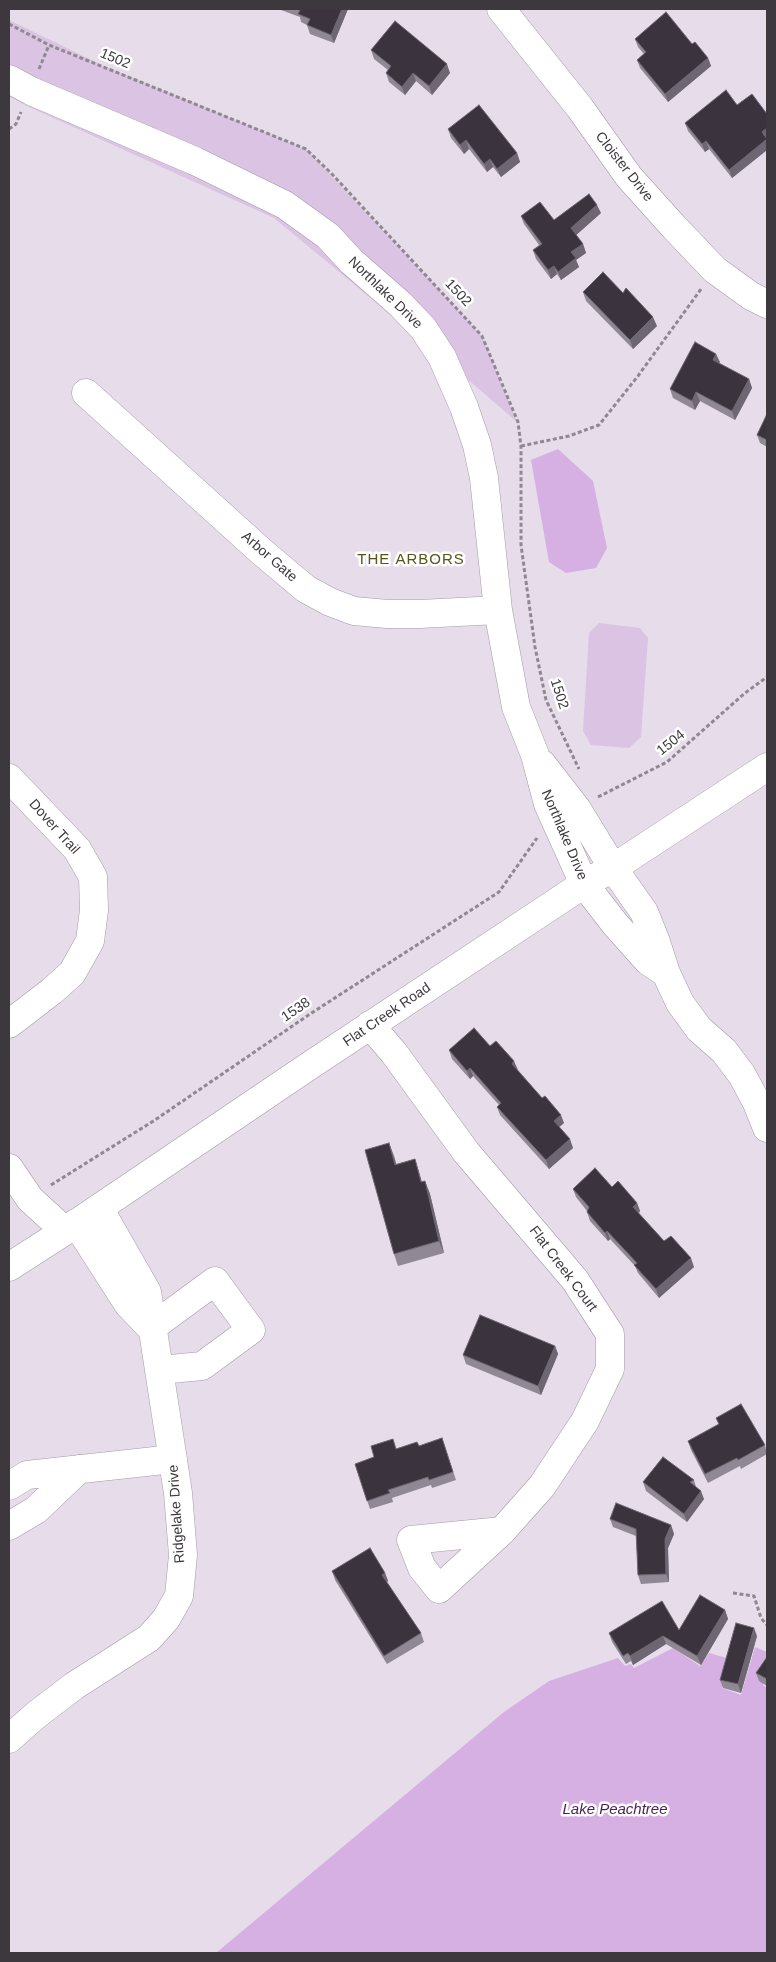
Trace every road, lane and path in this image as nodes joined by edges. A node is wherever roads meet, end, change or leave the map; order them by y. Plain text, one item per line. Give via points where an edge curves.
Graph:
1 (501, 9) edge
2 (9, 24) edge
3 (9, 80) edge
4 (715, 270) junction
5 (767, 304) edge
6 (86, 393) dead end
7 (521, 446) junction
8 (498, 610) junction
9 (767, 677) edge
10 (767, 767) edge
11 (580, 772) dead end
12 (9, 778) edge
13 (566, 815) junction
14 (613, 868) junction
15 (584, 884) junction
16 (666, 974) junction
17 (9, 1024) edge
18 (370, 1026) junction
19 (767, 1128) edge
20 (9, 1168) edge
21 (30, 1199) junction
22 (99, 1208) junction
23 (71, 1227) junction
24 (9, 1267) edge
25 (151, 1328) junction
26 (160, 1370) junction
27 (173, 1459) junction
28 (79, 1469) junction
29 (9, 1486) edge
30 (9, 1526) edge
31 (502, 1531) dead end
32 (733, 1593) dead end
33 (767, 1625) edge
34 (9, 1739) edge

1 - 4 street, Cloister Drive via 580,108 629,177
2 - 7 path, 1502 via 49,45 306,149 482,336 518,422
3 - 8 street, Northlake Drive via 195,161 285,205 328,236 423,328 442,357 477,445 484,478
4 - 5 street, Cloister Drive
4 - 7 path via 599,425 568,436
6 - 8 street, Arbor Gate via 262,552 306,589 330,602 354,611 387,614
7 - 11 path, 1502 via 521,545 535,647 546,700
8 - 13 street, Northlake Drive via 516,707 534,755
9 - 13 path, 1504 via 667,762
10 - 14 street, Flat Creek Road
12 - 17 street, Dover Trail via 77,849 93,877 94,910 90,941 72,973
13 - 14 street, Northlake Drive
13 - 15 street, Northlake Drive
13 - 21 path, 1538 via 535,839 499,892
14 - 15 street, Flat Creek Road
14 - 16 street, Northlake Drive via 644,912
15 - 16 street, Northlake Drive via 648,961
15 - 18 street, Flat Creek Road
16 - 19 street, Northlake Drive via 680,1003 699,1029 724,1051 742,1075 758,1103
18 - 22 street, Flat Creek Road
18 - 31 street, Flat Creek Court via 394,1053 466,1152 575,1280 610,1334 610,1369 585,1421 542,1486
20 - 21 street
21 - 23 street
22 - 23 street, Flat Creek Road
22 - 25 street, Ridgelake Drive via 147,1292
23 - 24 street, Flat Creek Road
23 - 25 street via 128,1304
25 - 26 street, Ridgelake Drive
25 - 26 street via 215,1281 251,1330 202,1366
26 - 27 street, Ridgelake Drive
27 - 28 street
27 - 34 street, Ridgelake Drive via 183,1555 179,1596 166,1619 148,1638 74,1686
28 - 29 street via 27,1475
28 - 30 street via 36,1510
32 - 33 path via 754,1596 761,1618

